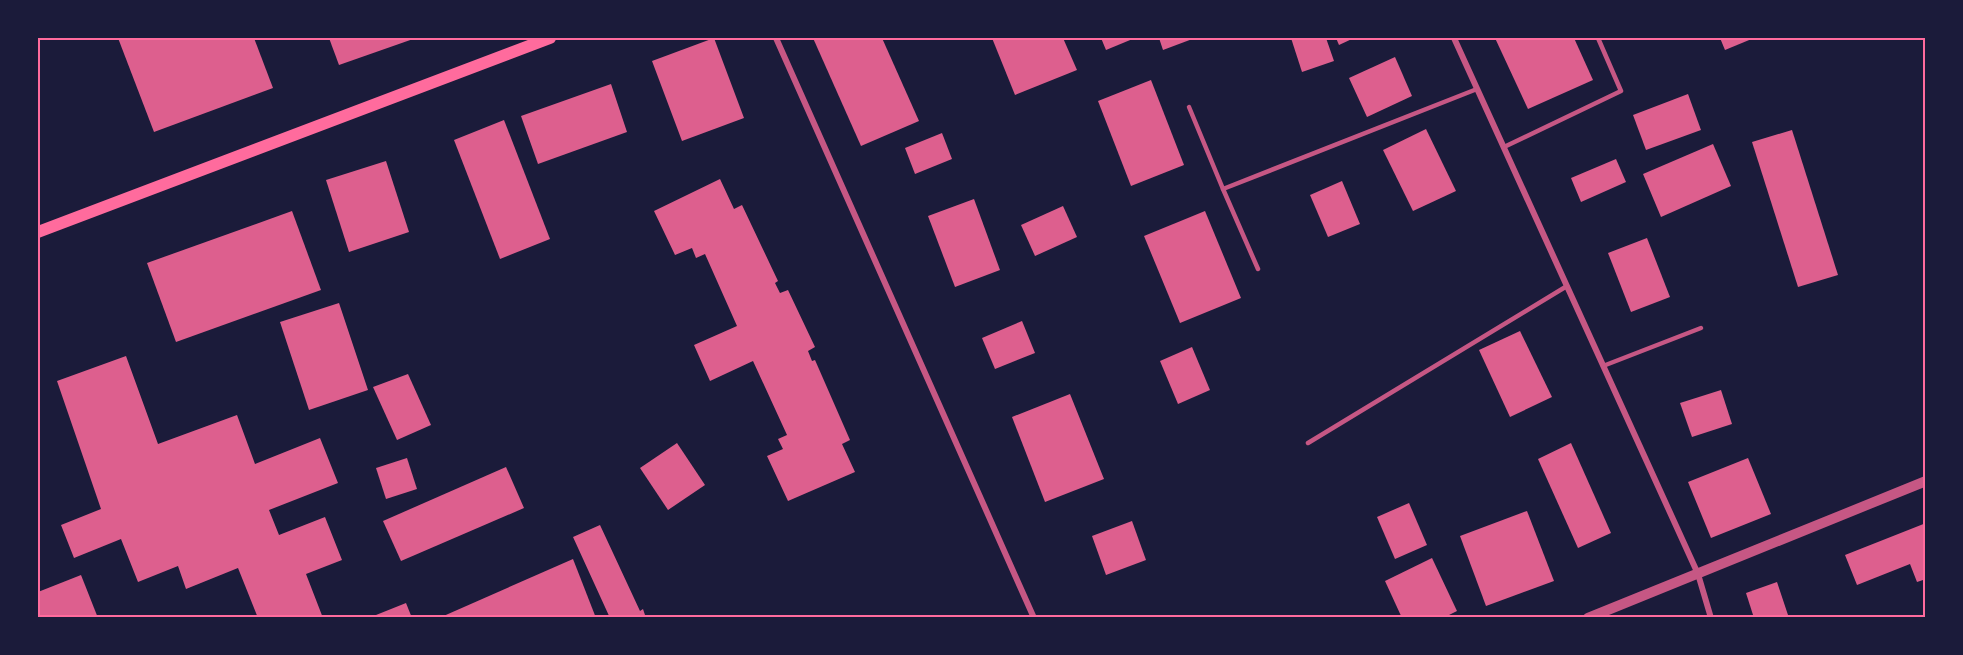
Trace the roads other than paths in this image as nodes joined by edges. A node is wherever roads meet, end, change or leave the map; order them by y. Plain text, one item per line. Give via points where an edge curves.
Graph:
1 (550, 38) edge
2 (776, 38) edge
3 (1454, 38) edge
4 (1598, 38) edge
5 (1477, 89) junction
6 (1189, 107) dead end
7 (1504, 147) junction
8 (1223, 189) junction
9 (38, 232) edge
10 (1258, 269) dead end
11 (1567, 286) junction
12 (1701, 328) dead end
13 (1604, 366) junction
14 (1308, 443) dead end
15 (1926, 481) edge
16 (1698, 574) junction
17 (1034, 618) edge
18 (1588, 618) edge
19 (1711, 618) edge

1 - 9 main road
2 - 17 street
3 - 5 street
4 - 7 lane via 1621,91
5 - 7 street
5 - 8 lane
6 - 8 lane
7 - 11 street
8 - 10 lane
11 - 13 street
11 - 14 lane
12 - 13 lane
13 - 16 street
15 - 16 street
16 - 18 street
16 - 19 street

